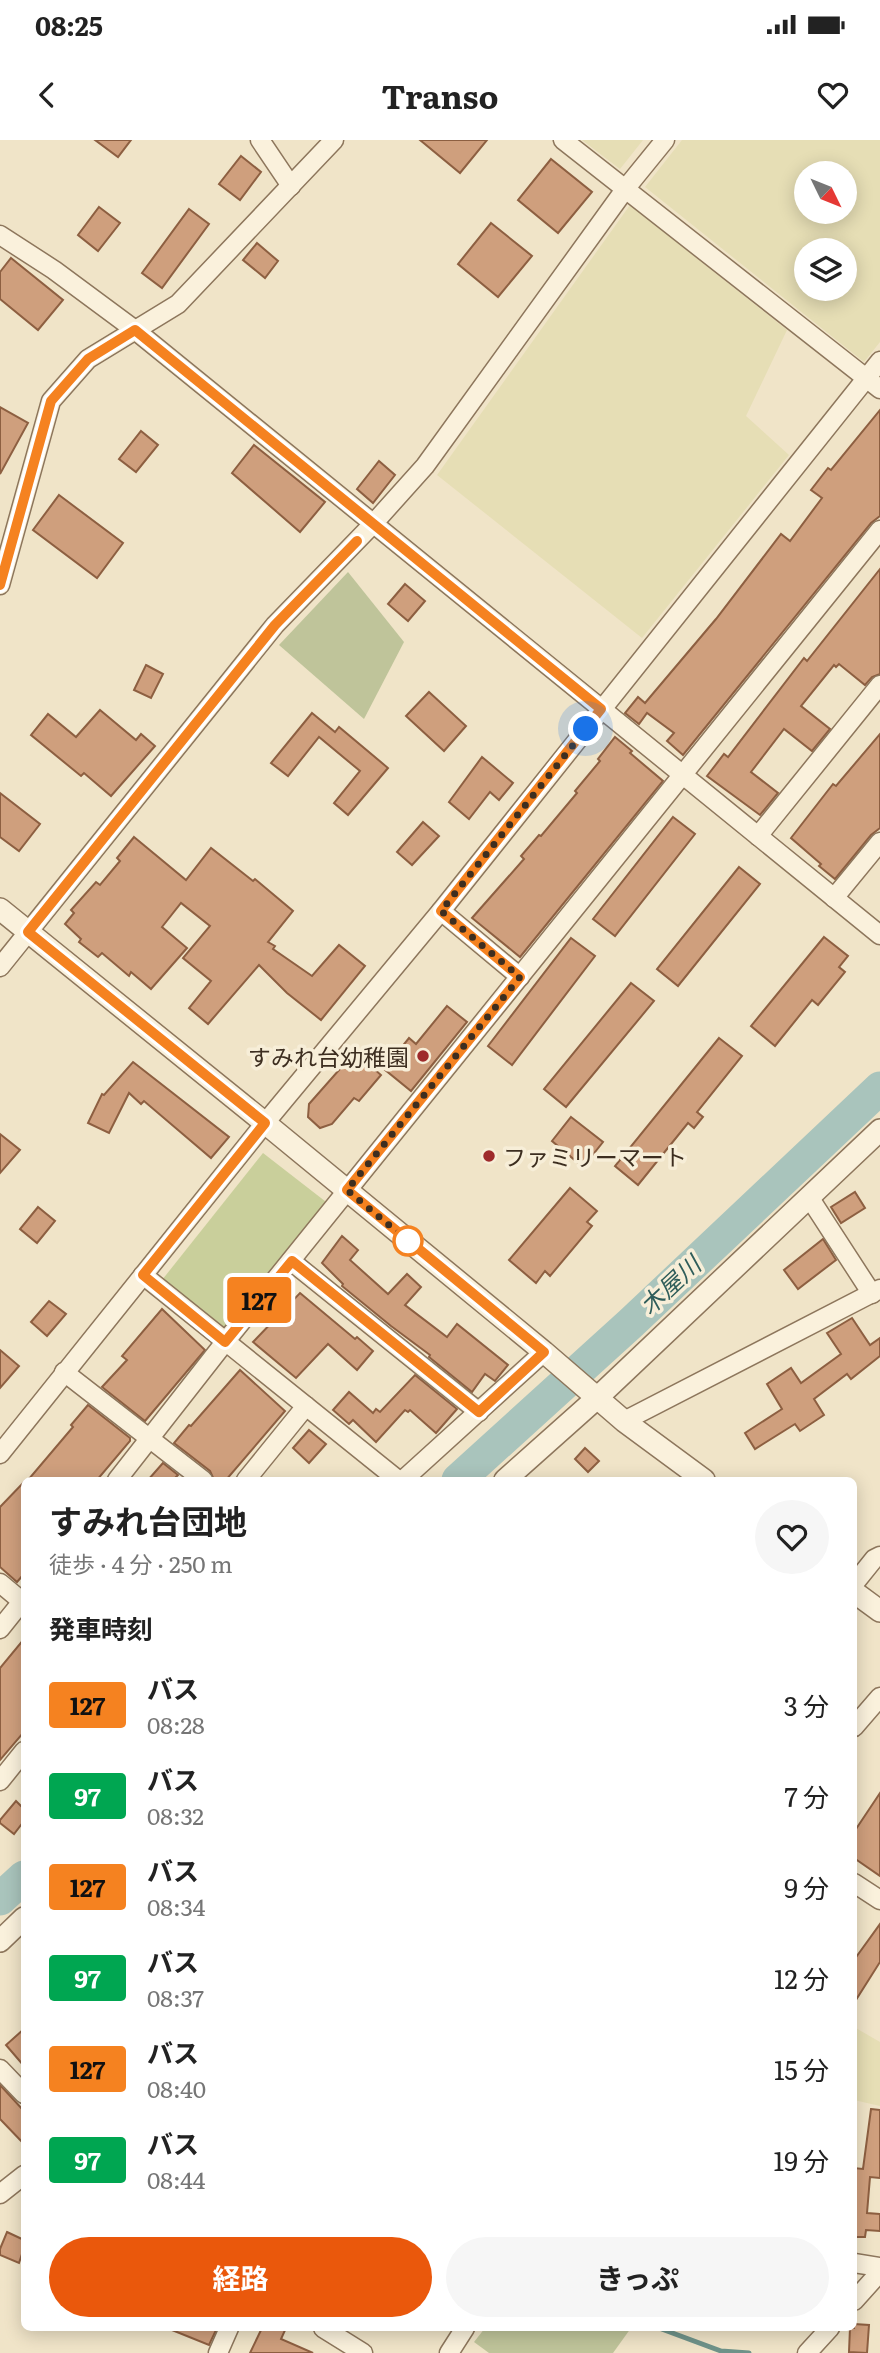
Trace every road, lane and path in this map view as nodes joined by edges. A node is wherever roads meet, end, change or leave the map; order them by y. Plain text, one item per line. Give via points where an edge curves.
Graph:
1 (260, 140) edge
2 (334, 140) edge
3 (563, 140) edge
4 (665, 140) edge
5 (291, 186) junction
6 (626, 188) junction
7 (0, 235) edge
8 (135, 330) junction
9 (880, 361) edge
10 (873, 383) edge
11 (373, 524) junction
12 (880, 530) edge
13 (0, 585) edge
14 (880, 685) edge
15 (601, 709) junction
16 (683, 775) junction
17 (758, 836) junction
18 (880, 842) edge
19 (834, 898) junction
20 (0, 909) edge
21 (441, 911) junction
22 (28, 932) junction
23 (880, 935) edge
24 (0, 967) edge
25 (520, 977) junction
26 (265, 1123) junction
27 (880, 1130) edge
28 (347, 1190) junction
29 (808, 1197) junction
30 (292, 1261) junction
31 (143, 1275) junction
32 (876, 1292) edge
33 (225, 1342) junction
34 (547, 1354) junction
35 (64, 1372) junction
36 (592, 1393) junction
37 (306, 1406) junction
38 (479, 1412) junction
39 (624, 1421) junction
40 (150, 1439) junction
41 (0, 1454) edge
42 (119, 1477) edge
43 (199, 1477) edge
44 (248, 1477) edge
45 (397, 1477) edge
46 (404, 1477) edge
47 (508, 1477) edge
48 (700, 1477) edge
49 (880, 1556) edge
50 (857, 1580) edge
51 (0, 1583) edge
52 (857, 1594) edge
53 (21, 1599) edge
54 (21, 1604) edge
55 (880, 1611) edge
56 (0, 1629) edge
57 (880, 1697) edge
58 (857, 1724) edge
59 (21, 1755) edge
60 (0, 1781) edge
61 (857, 1885) edge
62 (880, 1900) edge
63 (21, 1921) edge
64 (0, 1941) edge
65 (0, 2069) edge
66 (21, 2091) edge
67 (21, 2177) edge
68 (0, 2193) edge
69 (857, 2264) edge
70 (880, 2269) edge
71 (857, 2297) edge
72 (228, 2331) edge
73 (328, 2331) edge
74 (463, 2331) edge
75 (827, 2331) edge
76 (218, 2353) edge
77 (363, 2353) edge
78 (449, 2353) edge
79 (807, 2353) edge

1 - 5 street
2 - 5 street
3 - 6 street
4 - 6 street
5 - 8 street via 178,303
6 - 10 street
6 - 11 street via 425,466
7 - 8 street
8 - 11 street
8 - 13 street via 88,359 51,401
9 - 10 street
10 - 15 street
11 - 15 street
11 - 22 street via 275,625
12 - 16 street
14 - 17 street
15 - 16 street
15 - 21 street
16 - 17 street
16 - 25 street
17 - 19 street
18 - 19 street
19 - 23 street
20 - 22 street
21 - 25 street
21 - 26 street
22 - 24 street
22 - 26 street
25 - 28 street
26 - 28 street
26 - 31 street
27 - 29 street
28 - 30 street
28 - 34 street
29 - 32 street
29 - 36 street
30 - 33 street
30 - 38 street
31 - 33 street
31 - 35 street
32 - 39 street
33 - 37 street
33 - 40 street
34 - 36 street
34 - 38 street
35 - 40 street
35 - 41 street
36 - 39 street
36 - 47 street
37 - 44 street
37 - 45 street
38 - 46 street
39 - 48 street
40 - 42 street
40 - 43 street
49 - 50 street
51 - 53 street
52 - 55 street
54 - 56 street
57 - 58 street
59 - 60 street
61 - 62 street
63 - 64 street
65 - 66 street
67 - 68 street
69 - 70 street
70 - 71 street
72 - 76 street
73 - 77 street
74 - 78 street
75 - 79 street

